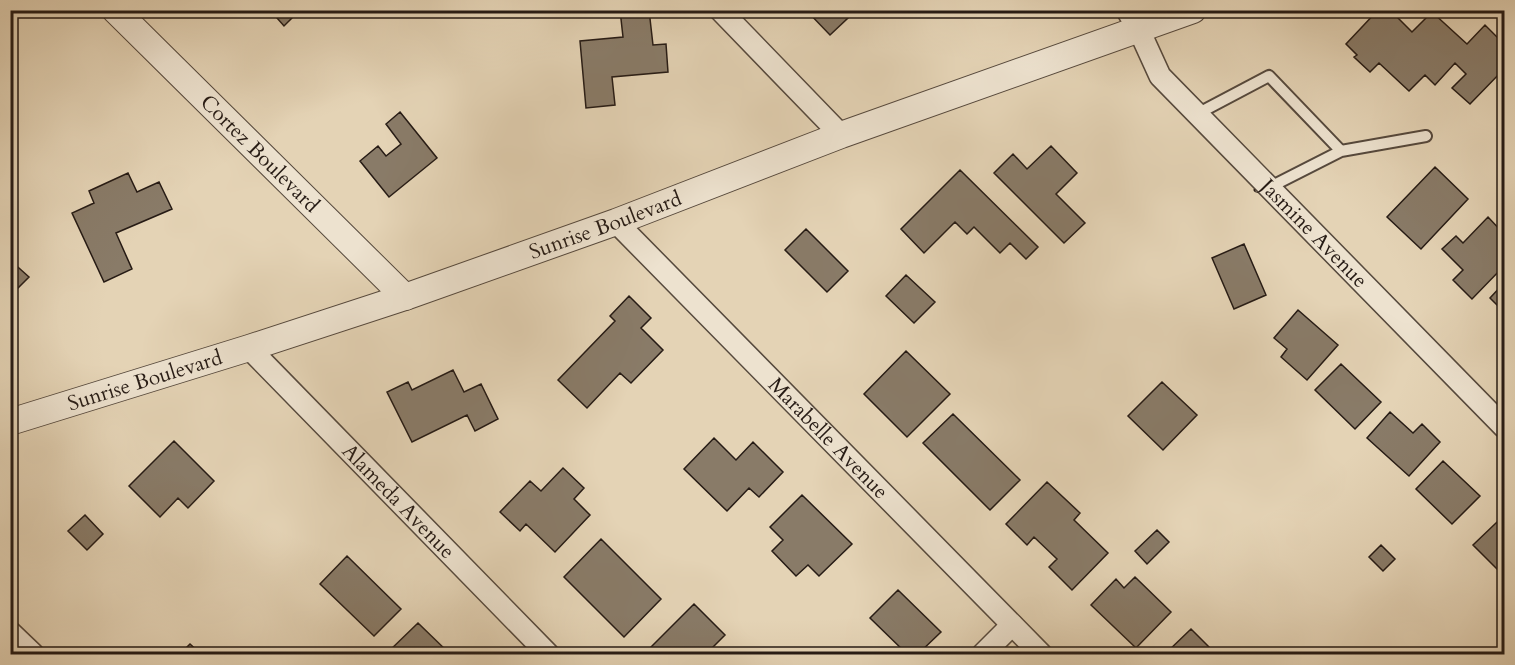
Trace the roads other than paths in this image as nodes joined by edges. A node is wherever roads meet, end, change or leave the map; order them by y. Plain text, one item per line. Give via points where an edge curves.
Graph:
1 (115, 10) edge
2 (720, 10) edge
3 (1193, 10) edge
4 (1133, 20) edge
5 (1197, 114) junction
6 (842, 135) junction
7 (1426, 136) dead end
8 (1341, 151) junction
9 (1270, 187) junction
10 (616, 222) junction
11 (405, 297) junction
12 (249, 348) junction
13 (10, 422) edge
14 (1504, 426) edge
15 (1012, 625) junction
16 (10, 632) edge
17 (32, 654) edge
18 (549, 654) edge
19 (983, 654) edge
20 (1041, 654) edge

1 - 11 street, Cortez Boulevard
2 - 6 street
3 - 4 street, Sunrise Boulevard
4 - 5 street, Jasmine Avenue via 1160,76
4 - 6 street, Sunrise Boulevard
5 - 8 lane via 1269,76
5 - 9 street, Jasmine Avenue
6 - 10 street, Sunrise Boulevard
7 - 8 lane
8 - 9 lane
9 - 14 street, Jasmine Avenue
10 - 11 street, Sunrise Boulevard
10 - 15 street, Marabelle Avenue
11 - 12 street, Sunrise Boulevard
12 - 13 street, Sunrise Boulevard
12 - 18 street, Alameda Avenue
15 - 19 street
15 - 20 street, Marabelle Avenue
16 - 17 street

